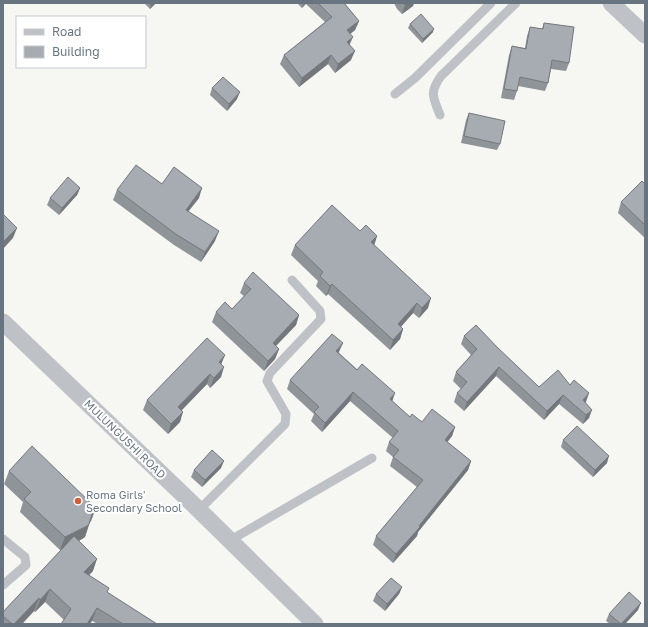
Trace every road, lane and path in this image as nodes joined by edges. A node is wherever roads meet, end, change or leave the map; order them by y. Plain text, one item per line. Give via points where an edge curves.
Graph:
1 (491, 3) edge
2 (516, 3) edge
3 (611, 3) edge
4 (645, 34) edge
5 (395, 94) dead end
6 (440, 115) dead end
7 (292, 280) dead end
8 (3, 322) edge
9 (372, 458) dead end
10 (199, 510) junction
11 (3, 538) edge
12 (229, 541) junction
13 (3, 585) edge
14 (315, 624) edge

1 - 5 lane via 415,78
2 - 6 lane via 435,84 432,96
3 - 4 street
7 - 10 lane via 320,312 321,319 270,373 267,381 286,414 285,424
8 - 10 street, MULUNGUSHI ROAD
9 - 12 lane
10 - 12 street, MULUNGUSHI ROAD
11 - 13 lane via 26,557 26,565
12 - 14 street, MULUNGUSHI ROAD

